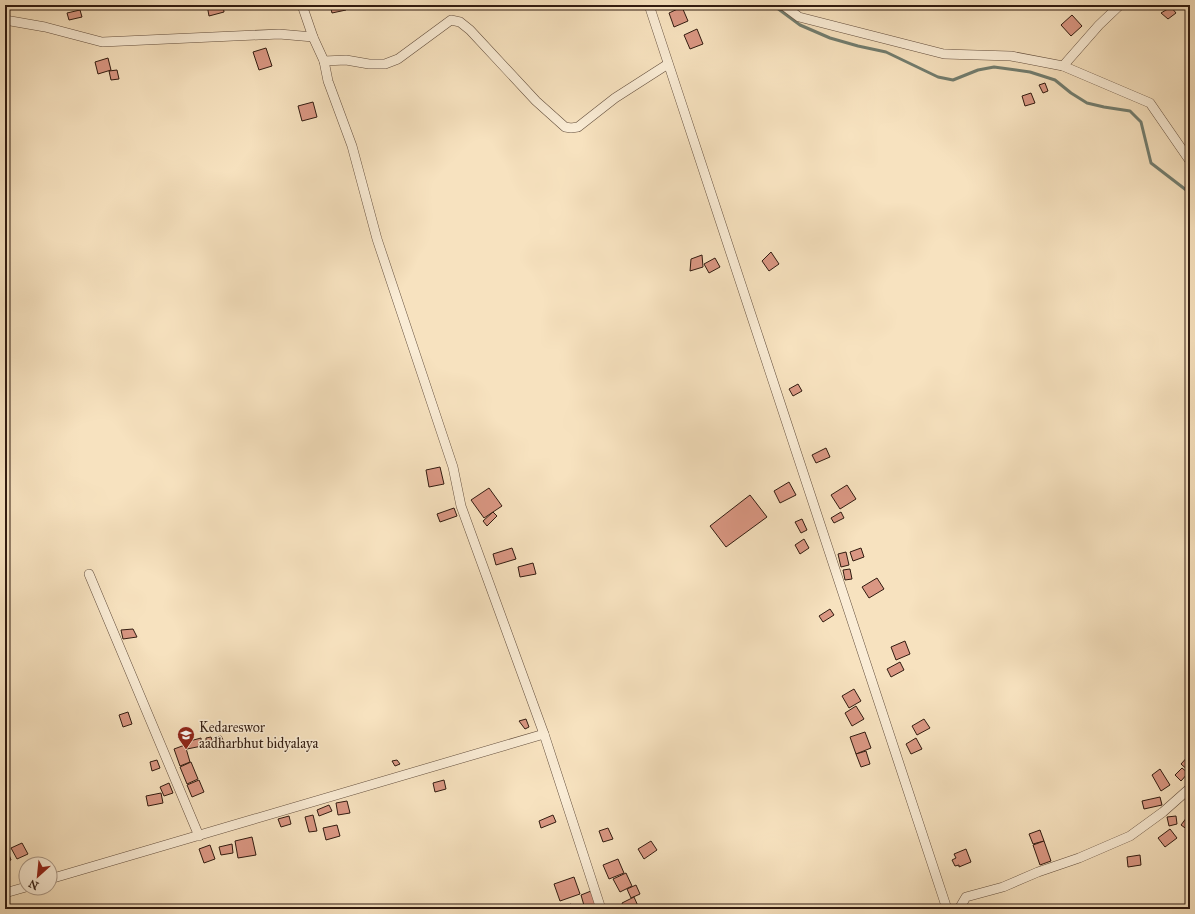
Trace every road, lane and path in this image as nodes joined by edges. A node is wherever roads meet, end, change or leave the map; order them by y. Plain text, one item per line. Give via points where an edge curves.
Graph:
1 (302, 5) edge
2 (649, 5) edge
3 (783, 5) edge
4 (1120, 5) edge
5 (5, 20) edge
6 (313, 37) junction
7 (324, 61) junction
8 (668, 64) junction
9 (1063, 66) junction
10 (1190, 161) edge
11 (89, 574) dead end
12 (544, 734) junction
13 (1190, 788) edge
14 (199, 836) junction
15 (58, 878) edge
16 (18, 889) edge
17 (5, 893) edge
18 (601, 909) edge
19 (947, 909) edge
20 (959, 909) edge

1 - 6 street
2 - 8 street
3 - 9 street via 799,17 944,54 1011,56
4 - 9 street
5 - 6 street via 45,27 102,42 279,34
6 - 7 street
7 - 8 street via 346,60 385,64 398,59 451,20 460,22 536,101 565,126 571,128 578,127 615,98
7 - 12 street via 328,81 352,146 377,240 453,467 461,506
8 - 19 street
9 - 10 street via 1150,103
11 - 14 street
12 - 14 street
12 - 18 street
13 - 20 street via 1130,836 1003,888 966,897
14 - 15 street
16 - 17 street

